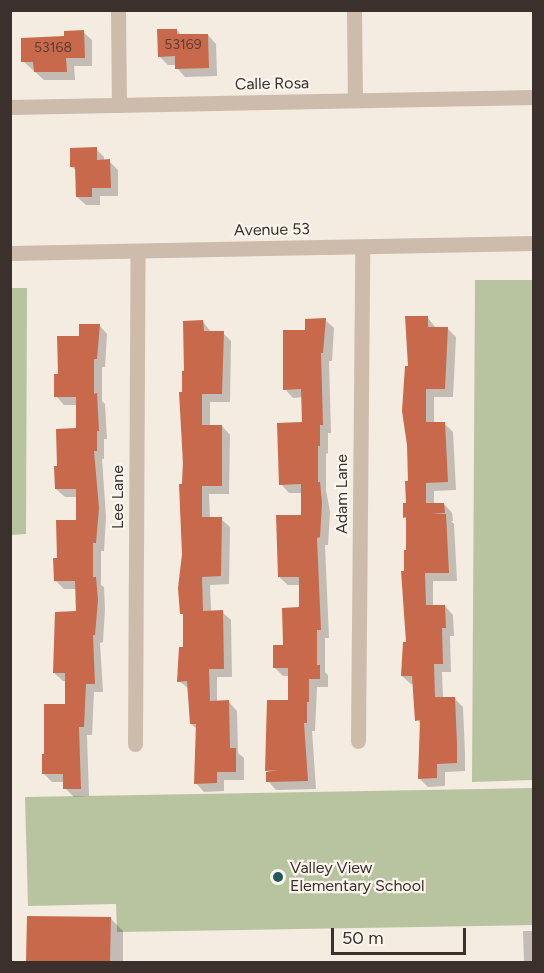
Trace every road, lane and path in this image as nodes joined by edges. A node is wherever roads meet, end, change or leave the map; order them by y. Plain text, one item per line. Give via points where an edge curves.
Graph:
1 (118, 10) edge
2 (354, 10) edge
3 (534, 97) edge
4 (355, 100) junction
5 (119, 105) junction
6 (10, 107) edge
7 (534, 243) edge
8 (362, 247) junction
9 (138, 250) junction
10 (10, 253) edge
11 (358, 741) dead end
12 (135, 744) dead end

1 - 5 street
2 - 4 street
3 - 4 street, Calle Rosa
4 - 5 street, Calle Rosa
5 - 6 street, Calle Rosa
7 - 8 street, Avenue 53
8 - 9 street, Avenue 53
8 - 11 street, Adam Lane
9 - 10 street, Avenue 53
9 - 12 street, Lee Lane

